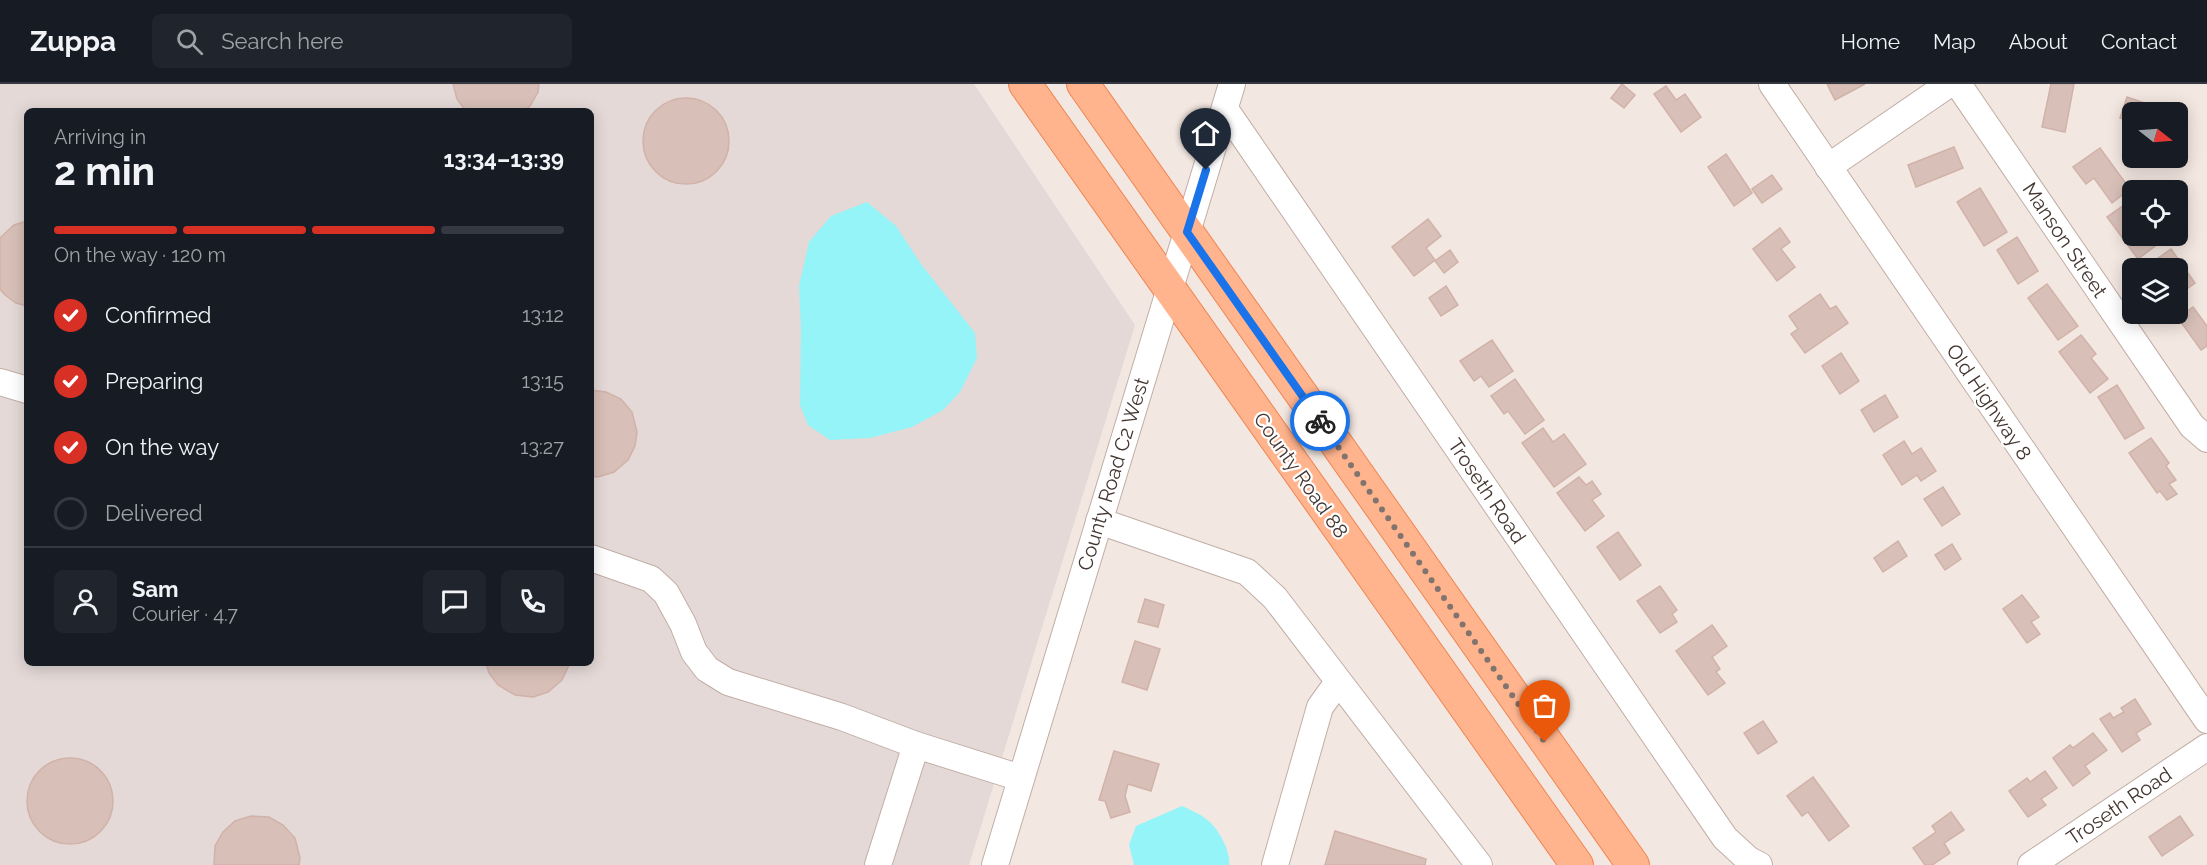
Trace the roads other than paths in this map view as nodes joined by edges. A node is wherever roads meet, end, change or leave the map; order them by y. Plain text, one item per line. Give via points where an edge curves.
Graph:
1 (1025, 84) edge
2 (1083, 84) edge
3 (1232, 84) edge
4 (1772, 84) edge
5 (1949, 84) edge
6 (1958, 84) edge
7 (1224, 109) junction
8 (1828, 167) junction
9 (1187, 232) junction
10 (1169, 289) junction
11 (0, 382) edge
12 (24, 389) edge
13 (2200, 432) edge
14 (1099, 521) junction
15 (594, 559) edge
16 (1338, 682) junction
17 (2198, 691) edge
18 (2207, 720) edge
19 (916, 745) junction
20 (2207, 747) edge
21 (1021, 778) junction
22 (878, 865) edge
23 (995, 865) edge
24 (1275, 865) edge
25 (1479, 865) edge
26 (1577, 865) edge
27 (1633, 865) edge
28 (1759, 865) edge
29 (2031, 865) edge

1 - 10 main road, County Road 88
2 - 9 main road
3 - 7 street, County Road C2 West
4 - 8 street, Old Highway 8
5 - 8 street
6 - 13 street, Manson Street
7 - 9 street, County Road C2 West
7 - 28 street, Troseth Road via 1725,838
8 - 17 street, Old Highway 8
9 - 10 street, County Road C2 West
9 - 27 main road
10 - 14 street, County Road C2 West
10 - 26 main road, County Road 88
11 - 12 street
14 - 16 street via 1247,572 1275,598
14 - 21 street, County Road C2 West
15 - 19 street via 651,579 666,593 694,652 707,669 728,682 842,717
16 - 24 street via 1320,706
16 - 25 street
17 - 18 street, Old Highway 8
19 - 21 street
19 - 22 street
20 - 29 street, Troseth Road
21 - 23 street, County Road C2 West

